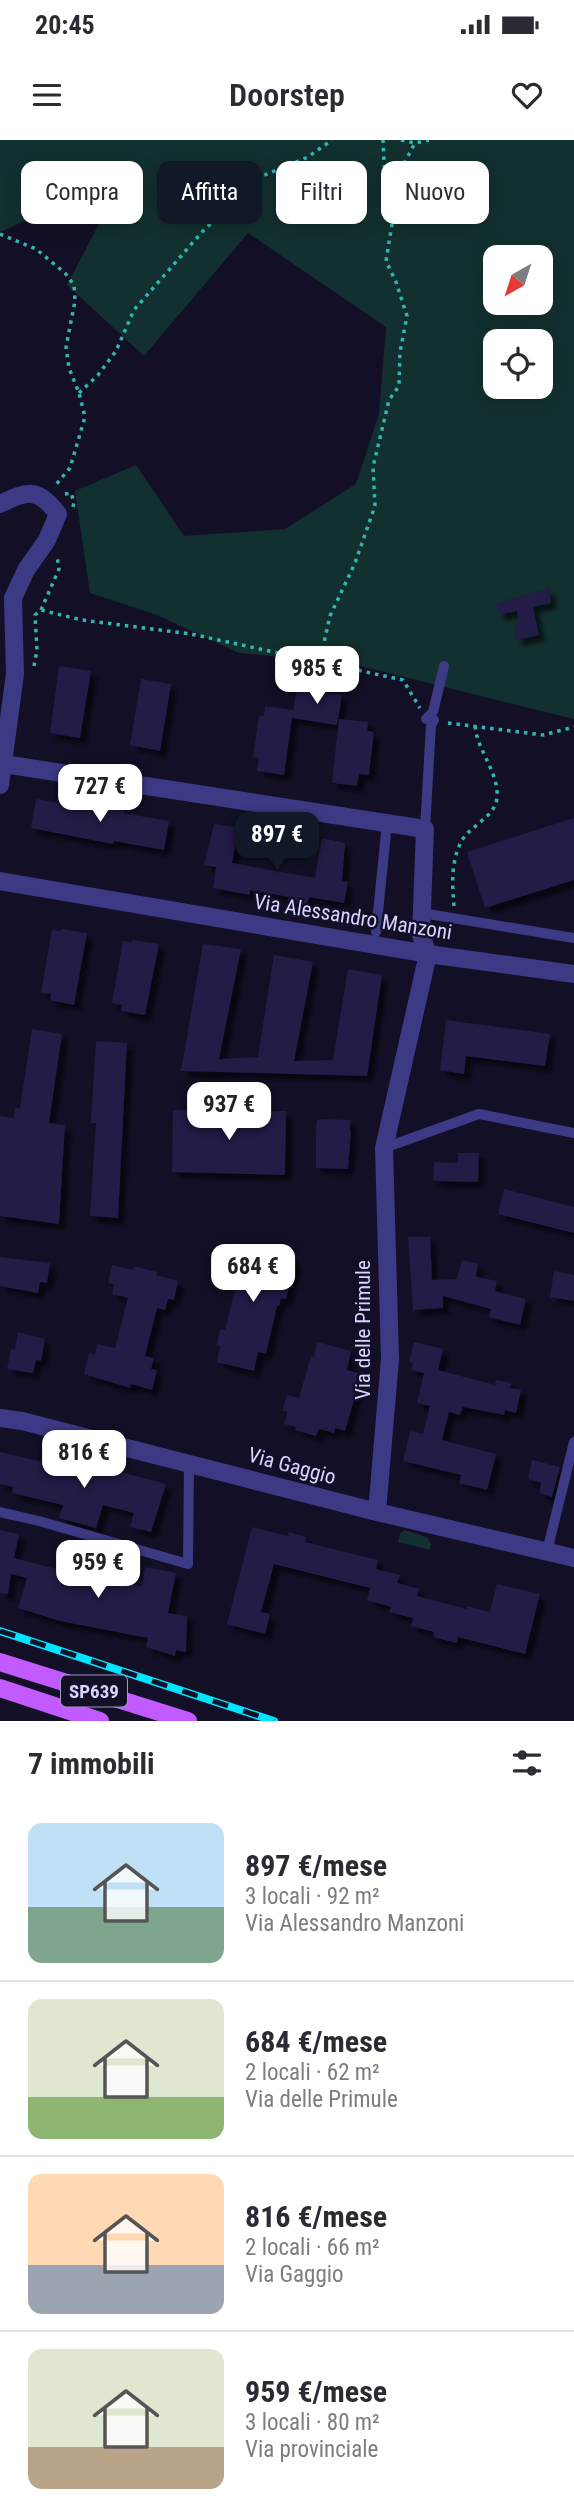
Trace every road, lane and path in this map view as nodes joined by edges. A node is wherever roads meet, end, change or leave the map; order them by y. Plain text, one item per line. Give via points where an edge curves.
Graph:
1 (332, 140) edge
2 (383, 140) edge
3 (401, 140) edge
4 (429, 140) edge
5 (415, 143) junction
6 (384, 161) edge
7 (405, 161) edge
8 (392, 224) edge
9 (0, 234) edge
10 (79, 393) junction
11 (45, 498) junction
12 (0, 504) edge
13 (332, 664) junction
14 (444, 666) dead end
15 (33, 673) dead end
16 (430, 720) junction
17 (475, 726) junction
18 (574, 727) edge
19 (4, 764) junction
20 (0, 785) edge
21 (387, 823) junction
22 (425, 829) junction
23 (0, 881) edge
24 (422, 913) junction
25 (455, 918) junction
26 (376, 932) dead end
27 (574, 938) edge
28 (428, 954) junction
29 (574, 974) edge
30 (574, 1133) edge
31 (384, 1147) junction
32 (0, 1418) edge
33 (574, 1441) edge
34 (189, 1463) junction
35 (0, 1512) edge
36 (377, 1512) junction
37 (547, 1551) junction
38 (574, 1558) edge
39 (0, 1662) edge
40 (0, 1688) edge
41 (100, 1721) edge
42 (188, 1721) edge

1 - 10 path via 308,157 260,177 202,232 134,310 116,351
2 - 6 path
3 - 5 path
4 - 5 path
5 - 7 path
8 - 13 path via 386,261 407,316 398,386 389,400 373,467 375,506 330,616 323,647
9 - 10 path via 36,249 74,285 66,346
10 - 11 path via 85,417 70,468
11 - 12 street via 30,493
11 - 19 street via 58,514 13,598 15,674
13 - 15 path via 191,634 41,610 35,615
13 - 16 path via 403,680
14 - 16 lane
16 - 17 path
16 - 22 lane
17 - 18 path via 543,735
17 - 25 path via 498,796 493,812 478,821 462,841 452,872
19 - 20 street
19 - 21 street
21 - 22 street
21 - 26 lane
22 - 24 street
23 - 28 street, Via Alessandro Manzoni
24 - 25 lane
24 - 28 street via 421,935
25 - 27 lane
28 - 29 street, Via Alessandro Manzoni
28 - 31 street, Via delle Primule
30 - 31 lane via 479,1114
31 - 36 street, Via delle Primule via 390,1359
32 - 34 street, Via Gaggio
33 - 37 lane
34 - 35 lane via 188,1564
34 - 36 street, Via Gaggio
36 - 37 street, Via Gaggio
37 - 38 street, Via Gaggio
39 - 42 main road, SP639
40 - 41 main road, SP639

